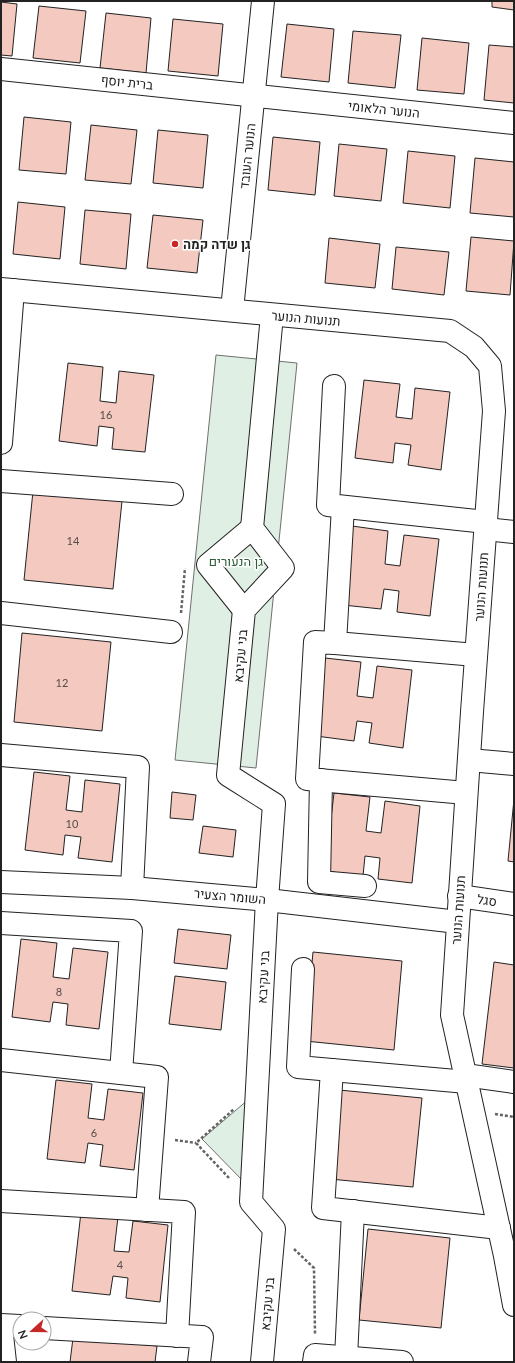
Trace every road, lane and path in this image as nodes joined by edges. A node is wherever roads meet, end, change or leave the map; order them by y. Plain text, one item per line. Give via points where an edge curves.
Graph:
1 (263, 1) edge
2 (1, 69) edge
3 (254, 95) junction
4 (514, 123) edge
5 (7, 289) edge
6 (232, 310) junction
7 (272, 315) junction
8 (334, 386) dead end
9 (1, 443) edge
10 (1, 481) edge
11 (172, 494) dead end
12 (343, 507) junction
13 (486, 526) junction
14 (252, 528) junction
15 (514, 532) edge
16 (208, 565) junction
17 (244, 610) junction
18 (1, 612) edge
19 (171, 632) joint
20 (335, 643) junction
21 (476, 655) junction
22 (1, 755) edge
23 (469, 760) junction
24 (514, 764) edge
25 (321, 780) junction
26 (466, 794) junction
27 (1, 882) edge
28 (365, 886) dead end
29 (132, 888) junction
30 (459, 896) junction
31 (267, 900) junction
32 (514, 904) edge
33 (458, 922) junction
34 (1, 923) edge
35 (303, 969) dead end
36 (1, 1060) edge
37 (332, 1070) junction
38 (121, 1073) junction
39 (466, 1079) junction
40 (514, 1082) edge
41 (258, 1087) junction
42 (1, 1201) edge
43 (251, 1202) junction
44 (147, 1210) junction
45 (353, 1211) junction
46 (499, 1228) junction
47 (274, 1229) junction
48 (514, 1305) edge
49 (52, 1328) edge
50 (12, 1333) edge
51 (177, 1336) junction
52 (2, 1341) edge
53 (346, 1358) junction
54 (314, 1359) edge
55 (199, 1362) edge
56 (262, 1362) edge
57 (402, 1362) edge

1 - 3 street, הנוער העובד
2 - 3 street, ברית יוסף
3 - 4 street, הנוער הלאומי
3 - 6 street, הנוער העובד
5 - 6 street, תנועות הנוער
5 - 9 street
6 - 7 street, תנועות הנוער
7 - 13 street, תנועות הנוער via 450,331 474,348 490,366 494,411
7 - 14 street
8 - 12 street via 328,505
10 - 11 street
12 - 13 street
12 - 20 street
13 - 15 street
13 - 21 street, תנועות הנוער
14 - 16 street
14 - 17 street, בני עקיבא via 284,568
16 - 17 street, בני עקיבא
16 - 19 path via 185,566 180,629
17 - 31 street, בני עקיבא via 228,775 274,804
18 - 19 street
20 - 21 street
20 - 25 street via 315,642 307,779
21 - 23 street, תנועות הנוער
22 - 29 street via 138,767
23 - 24 street
23 - 26 street, תנועות הנוער
25 - 26 street
25 - 28 street via 319,882
26 - 30 street, תנועות הנוער
27 - 29 street, השומר הצעיר
29 - 31 street, השומר הצעיר
30 - 32 street, סגל
30 - 33 street, תנועות הנוער
31 - 33 street, השומר הצעיר
31 - 41 street, בני עקיבא
33 - 39 street, תנועות הנוער via 452,1015
34 - 38 street via 131,931
35 - 37 street via 298,1067
36 - 38 street
37 - 39 street
37 - 45 street via 324,1208
38 - 44 street via 156,1077
39 - 40 street
39 - 46 street, תנועות הנוער
41 - 43 street, בני עקיבא
41 - 43 path via 196,1143
42 - 44 street
43 - 47 street
44 - 51 street via 184,1212
45 - 46 street
45 - 53 street
46 - 48 street, תנועות הנוער
47 - 54 path via 314,1268
47 - 56 street, בני עקיבא
49 - 51 street
50 - 52 street
51 - 55 street via 202,1337
53 - 54 street
53 - 57 street

